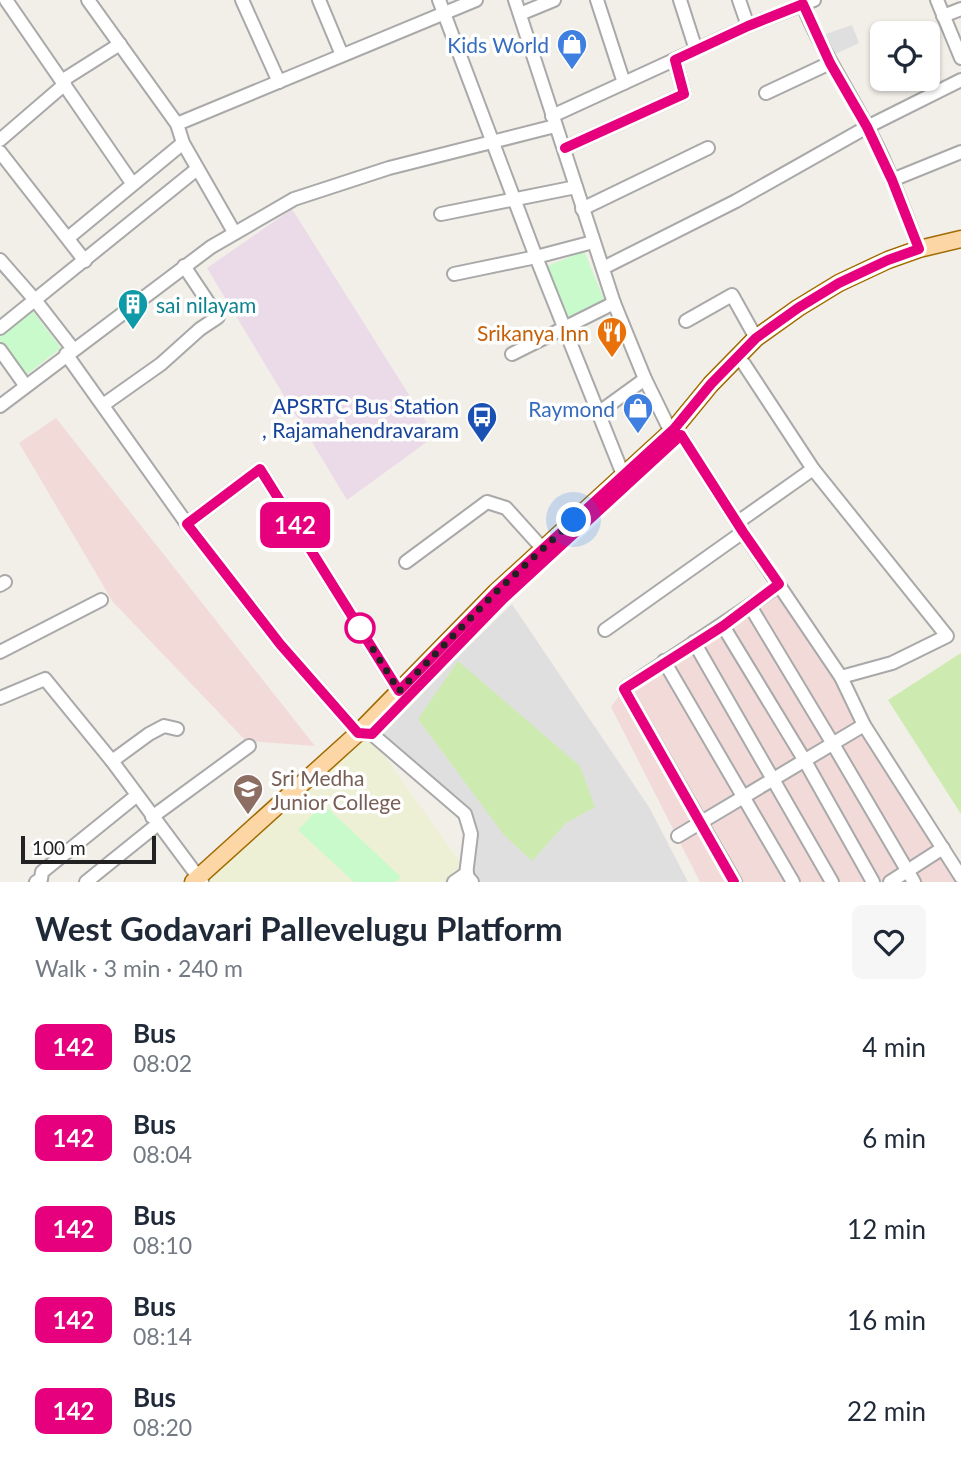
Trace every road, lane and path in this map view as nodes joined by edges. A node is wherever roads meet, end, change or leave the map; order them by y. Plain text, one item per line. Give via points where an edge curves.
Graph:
1 (6, 0) edge
2 (88, 0) edge
3 (242, 0) edge
4 (319, 0) edge
5 (439, 0) edge
6 (476, 0) edge
7 (515, 0) edge
8 (554, 0) edge
9 (597, 0) edge
10 (680, 0) edge
11 (739, 0) edge
12 (937, 0) edge
13 (806, 1) edge
14 (961, 9) edge
15 (445, 13) junction
16 (520, 14) junction
17 (943, 16) junction
18 (748, 26) junction
19 (120, 44) junction
20 (696, 50) junction
21 (342, 55) junction
22 (961, 58) edge
23 (675, 60) junction
24 (830, 63) junction
25 (961, 80) edge
26 (64, 82) junction
27 (279, 82) junction
28 (624, 83) junction
29 (766, 93) dead end
30 (554, 121) junction
31 (177, 124) junction
32 (867, 127) junction
33 (0, 140) edge
34 (494, 141) junction
35 (183, 143) junction
36 (565, 148) junction
37 (708, 148) dead end
38 (0, 152) edge
39 (961, 152) edge
40 (197, 169) junction
41 (892, 180) junction
42 (132, 183) junction
43 (576, 187) junction
44 (516, 200) junction
45 (582, 209) junction
46 (441, 214) dead end
47 (234, 232) junction
48 (68, 238) junction
49 (961, 239) edge
50 (593, 242) junction
51 (919, 249) junction
52 (961, 250) edge
53 (536, 257) junction
54 (0, 260) edge
55 (85, 261) junction
56 (184, 266) junction
57 (603, 268) junction
58 (454, 274) dead end
59 (35, 300) junction
60 (614, 303) junction
61 (686, 321) dead end
62 (0, 328) edge
63 (565, 328) junction
64 (756, 338) junction
65 (0, 351) edge
66 (69, 352) junction
67 (512, 354) dead end
68 (744, 364) junction
69 (645, 379) junction
70 (25, 385) junction
71 (0, 405) edge
72 (103, 405) junction
73 (598, 413) junction
74 (678, 432) junction
75 (813, 469) junction
76 (624, 477) junction
77 (187, 524) junction
78 (740, 527) junction
79 (543, 549) junction
80 (406, 562) dead end
81 (779, 584) junction
82 (101, 600) dead end
83 (750, 606) junction
84 (723, 626) junction
85 (605, 630) dead end
86 (694, 642) junction
87 (0, 652) edge
88 (664, 661) junction
89 (841, 677) junction
90 (399, 691) junction
91 (0, 698) edge
92 (864, 725) junction
93 (177, 729) dead end
94 (365, 734) junction
95 (833, 744) junction
96 (249, 746) dead end
97 (112, 761) junction
98 (805, 761) junction
99 (774, 779) junction
100 (136, 796) junction
101 (742, 799) junction
102 (155, 820) junction
103 (700, 823) junction
104 (678, 836) dead end
105 (943, 848) junction
106 (469, 877) edge
107 (911, 877) edge
108 (961, 877) edge
109 (40, 881) edge
110 (201, 881) edge
111 (86, 882) edge
112 (454, 882) edge
113 (734, 882) edge
114 (793, 882) edge
115 (832, 882) edge
116 (873, 882) edge
117 (890, 882) edge

1 - 26 street
2 - 19 street
3 - 27 street
4 - 21 street
5 - 15 street
6 - 15 street
7 - 16 street
8 - 16 street
9 - 28 street
10 - 20 street
11 - 18 street
12 - 17 street
13 - 18 street
13 - 24 street
14 - 17 street
15 - 21 street
15 - 34 street
16 - 30 street
17 - 22 street
18 - 20 street
19 - 26 street
19 - 31 street
20 - 23 street
21 - 27 street
23 - 28 street
23 - 36 street via 684,94
24 - 29 street
24 - 32 street
25 - 32 street
26 - 33 street
26 - 42 street
27 - 31 street
28 - 30 street
30 - 34 street
30 - 36 street
31 - 35 street
32 - 41 street
32 - 57 street via 737,201
34 - 44 street
34 - 47 street via 388,168 294,199
35 - 40 street
35 - 42 street
36 - 43 street
37 - 45 street
38 - 48 street
39 - 41 street
40 - 47 street
40 - 55 street
41 - 51 street
42 - 48 street
43 - 44 street
43 - 45 street
44 - 46 street
44 - 53 street
45 - 50 street
47 - 56 street
48 - 55 street
49 - 51 main road
50 - 53 street
50 - 57 street
51 - 64 main road via 839,283
52 - 68 main road via 891,269 843,292 763,345
53 - 58 street
53 - 63 street
54 - 59 street
55 - 59 street
56 - 66 street
56 - 72 street via 218,317
57 - 60 street
59 - 62 street
59 - 66 street
60 - 63 street
60 - 69 street
61 - 64 street via 732,295
63 - 67 street
63 - 73 street
64 - 74 main road via 711,384
65 - 70 street
66 - 70 street
66 - 72 street
68 - 74 main road
68 - 75 street
69 - 73 street
69 - 74 street via 667,424
70 - 71 street
72 - 77 street
73 - 76 street
74 - 76 main road
74 - 78 street
74 - 94 main road
75 - 78 street
75 - 89 street via 947,636 892,663
76 - 79 main road
77 - 90 street via 260,469
77 - 94 street via 280,644
78 - 81 street
78 - 85 street
79 - 80 street via 506,508 486,502
79 - 90 main road
81 - 83 street
81 - 89 street
82 - 87 street
83 - 84 street
83 - 95 street
84 - 86 street
84 - 98 street
86 - 88 street
86 - 99 street
88 - 101 street
88 - 103 street via 624,689
89 - 92 street
90 - 94 main road
91 - 97 street via 44,679
92 - 95 street
92 - 105 street
93 - 97 street via 164,726
94 - 106 street via 465,814 471,834
94 - 110 main road
95 - 98 street
95 - 107 street
96 - 102 street
97 - 100 street
98 - 99 street
98 - 116 street
99 - 101 street
99 - 115 street
100 - 102 street
100 - 109 street via 42,872
101 - 103 street
101 - 114 street
102 - 110 street
102 - 111 street
103 - 104 street
103 - 113 street
105 - 107 street
105 - 108 street
106 - 112 street
107 - 117 street

